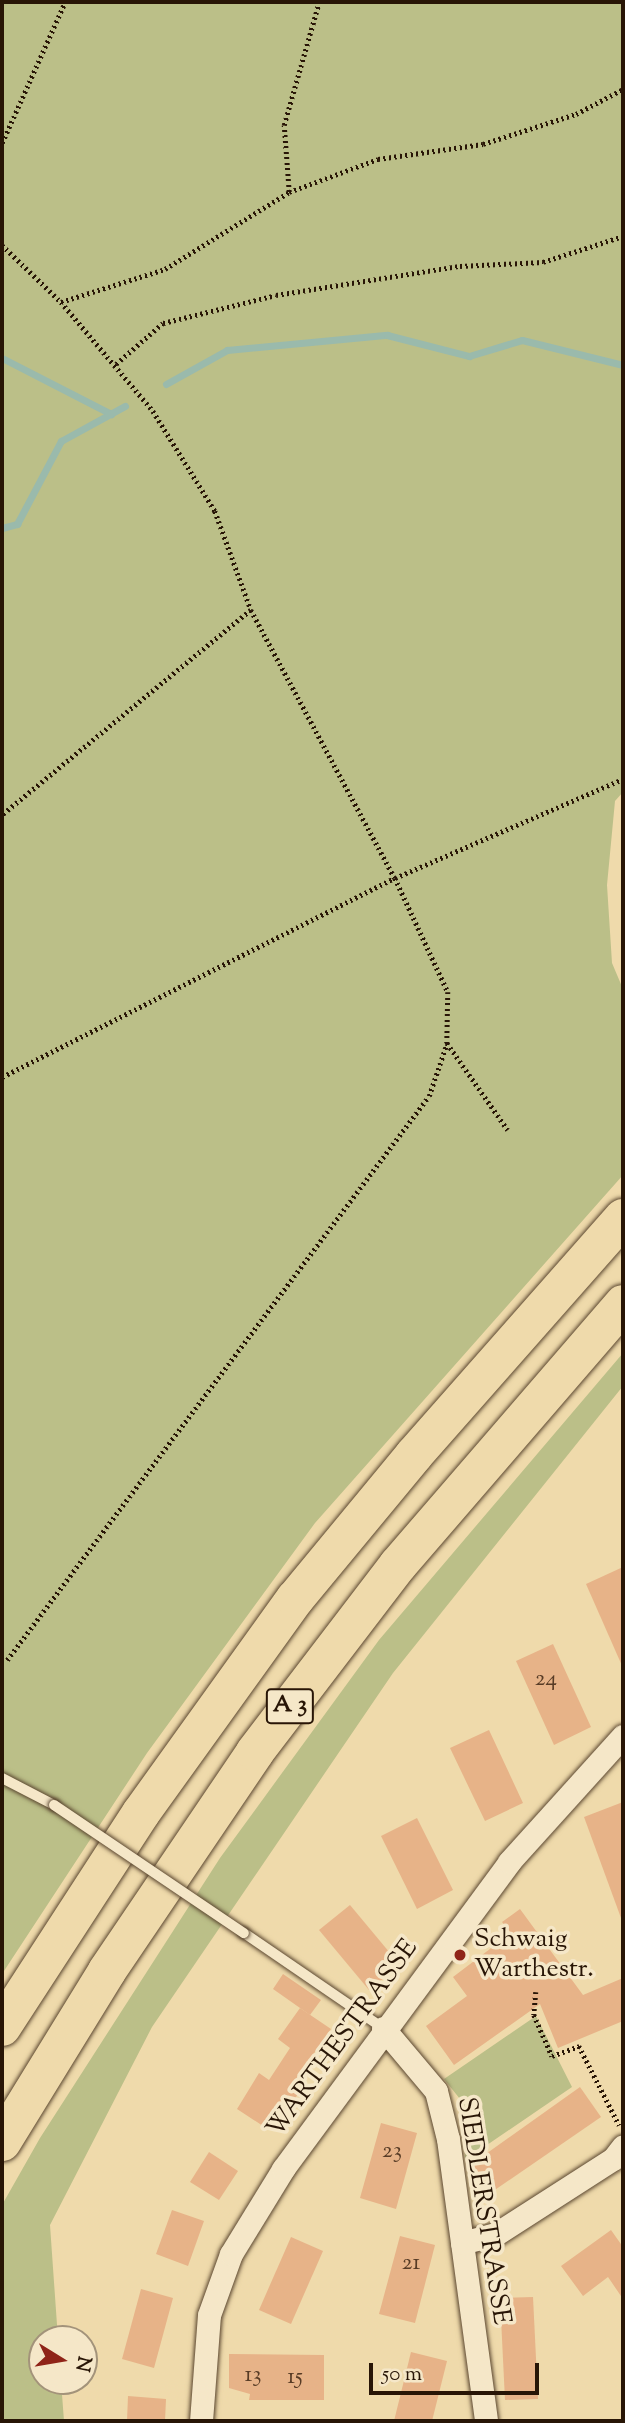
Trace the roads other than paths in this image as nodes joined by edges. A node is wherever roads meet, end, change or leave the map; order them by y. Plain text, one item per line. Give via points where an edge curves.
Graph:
1 (623, 1218) edge
2 (623, 1304) edge
3 (622, 1740) edge
4 (2, 1778) edge
5 (2, 2027) edge
6 (383, 2028) junction
7 (2, 2142) edge
8 (620, 2160) edge
9 (462, 2243) junction
10 (201, 2421) edge
11 (486, 2421) edge

1 - 5 highway, A 3 via 414,1455 295,1599 141,1813
2 - 7 highway, A 3 via 398,1565 255,1752 107,1971
3 - 6 street, WARTHESTRASSE via 509,1862
4 - 6 lane, SIEDLERSTRASSE, bridge via 54,1805
6 - 9 street, SIEDLERSTRASSE via 436,2091
6 - 10 street, WARTHESTRASSE via 283,2169 231,2255 209,2315
8 - 9 street via 496,2234
9 - 11 street, SIEDLERSTRASSE

